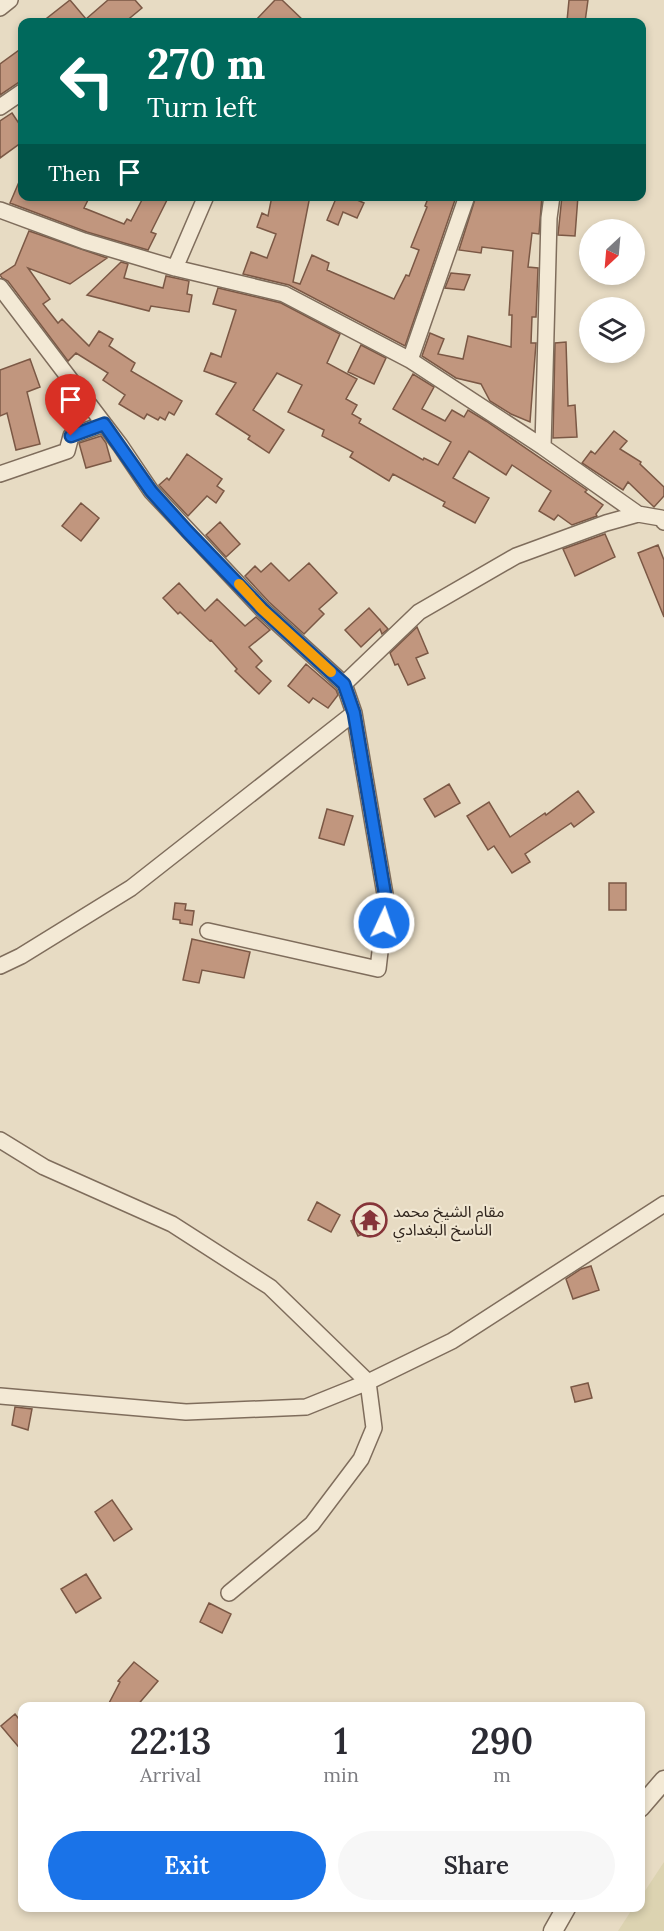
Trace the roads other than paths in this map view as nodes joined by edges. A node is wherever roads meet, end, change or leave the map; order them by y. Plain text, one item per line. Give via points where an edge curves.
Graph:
1 (10, 0) edge
2 (0, 8) edge
3 (18, 95) edge
4 (0, 107) edge
5 (204, 201) edge
6 (465, 201) edge
7 (552, 201) edge
8 (0, 210) edge
9 (175, 268) junction
10 (0, 287) edge
11 (410, 360) junction
12 (104, 424) junction
13 (543, 447) junction
14 (0, 474) edge
15 (638, 514) junction
16 (664, 522) edge
17 (344, 684) junction
18 (354, 713) junction
19 (208, 931) dead end
20 (0, 966) edge
21 (0, 1140) edge
22 (664, 1204) edge
23 (368, 1382) junction
24 (0, 1396) edge
25 (229, 1593) dead end
26 (664, 1780) edge
27 (645, 1802) edge
28 (564, 1912) edge
29 (553, 1931) edge

1 - 2 street
3 - 4 street
5 - 9 street
6 - 11 street
7 - 13 street
8 - 9 street
9 - 11 street via 284,294
10 - 12 street
11 - 13 street
12 - 14 street via 71,436 67,451
12 - 17 street via 151,491 187,531 262,609
13 - 15 street
15 - 16 street
15 - 17 street via 516,556 419,612
17 - 18 street
18 - 19 street via 386,900 378,969
18 - 20 street via 131,888
21 - 23 street via 44,1167 172,1224 270,1287
22 - 23 street via 452,1341
23 - 24 street via 306,1407 186,1412
23 - 25 street via 374,1428 361,1459 312,1524
26 - 27 street
28 - 29 street

